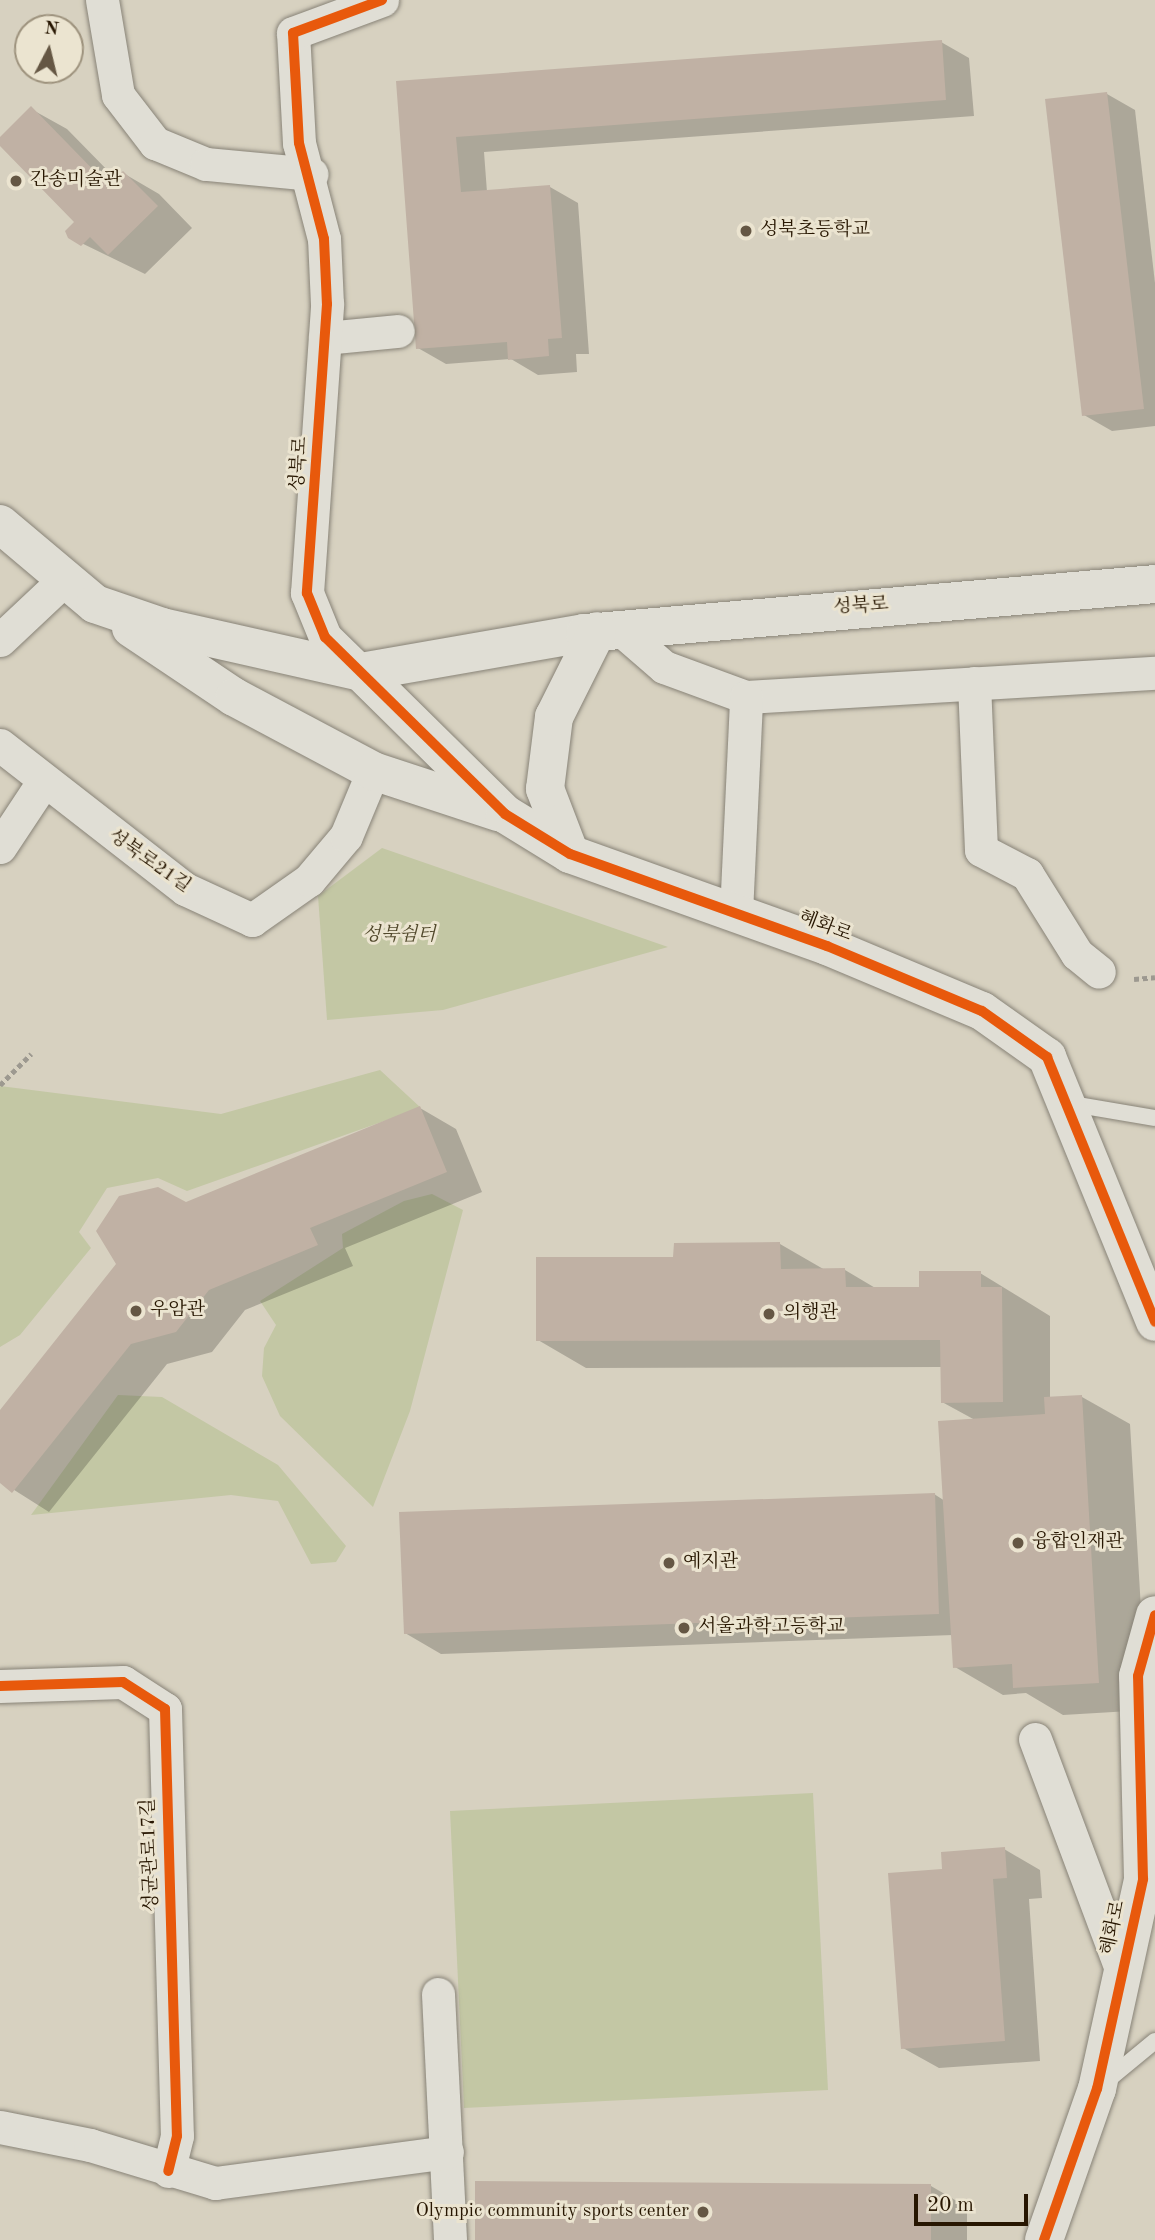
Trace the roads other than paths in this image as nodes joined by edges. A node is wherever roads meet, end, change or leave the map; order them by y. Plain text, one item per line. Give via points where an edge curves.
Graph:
1 (102, 0) edge
2 (383, 0) edge
3 (312, 174) junction
4 (398, 331) dead end
5 (326, 338) junction
6 (0, 524) edge
7 (65, 579) junction
8 (1155, 584) edge
9 (95, 604) junction
10 (608, 630) junction
11 (0, 640) edge
12 (362, 672) junction
13 (1155, 673) edge
14 (974, 683) junction
15 (746, 697) junction
16 (0, 745) edge
17 (373, 771) junction
18 (43, 782) junction
19 (505, 814) junction
20 (0, 847) edge
21 (569, 854) junction
22 (736, 913) junction
23 (1099, 972) dead end
24 (1072, 1104) junction
25 (1155, 1118) edge
26 (1155, 1322) edge
27 (1155, 1615) edge
28 (0, 1686) edge
29 (1035, 1739) dead end
30 (1122, 1972) junction
31 (438, 1994) dead end
32 (1155, 2041) edge
33 (1097, 2089) junction
34 (0, 2127) edge
35 (447, 2152) junction
36 (168, 2171) junction
37 (450, 2240) edge
38 (1044, 2240) edge

1 - 3 street via 118,95 155,143 206,164
2 - 3 street, 성북로 via 293,33 299,143
3 - 5 street, 성북로 via 324,239
4 - 5 street
5 - 12 street, 성북로 via 307,593 324,637
6 - 7 street, 성북로
7 - 9 street, 성북로
7 - 11 street
8 - 10 street, 성북로
9 - 12 street, 성북로 via 162,627
9 - 17 street via 234,697
10 - 12 street, 성북로
10 - 15 street via 664,667
10 - 21 street via 552,729 545,789
12 - 19 street, 혜화로
13 - 14 street
14 - 15 street
14 - 23 street via 981,850 1027,874 1077,954
15 - 22 street
16 - 18 street, 성북로21길
17 - 18 street, 성북로21길 via 346,836 309,880 253,920 185,889
17 - 19 street
18 - 20 street
19 - 21 street, 혜화로
21 - 22 street, 혜화로
22 - 24 street, 혜화로 via 982,1011 1047,1057
24 - 25 lane
24 - 26 street, 혜화로
27 - 30 street, 혜화로 via 1138,1676 1143,1879
28 - 36 street, 성균관로17길 via 122,1682 165,1709 177,2136
29 - 30 street
30 - 33 street, 혜화로
31 - 35 street
32 - 33 lane
33 - 38 street, 혜화로
34 - 36 street via 90,2145
35 - 36 street via 215,2183
35 - 37 street

